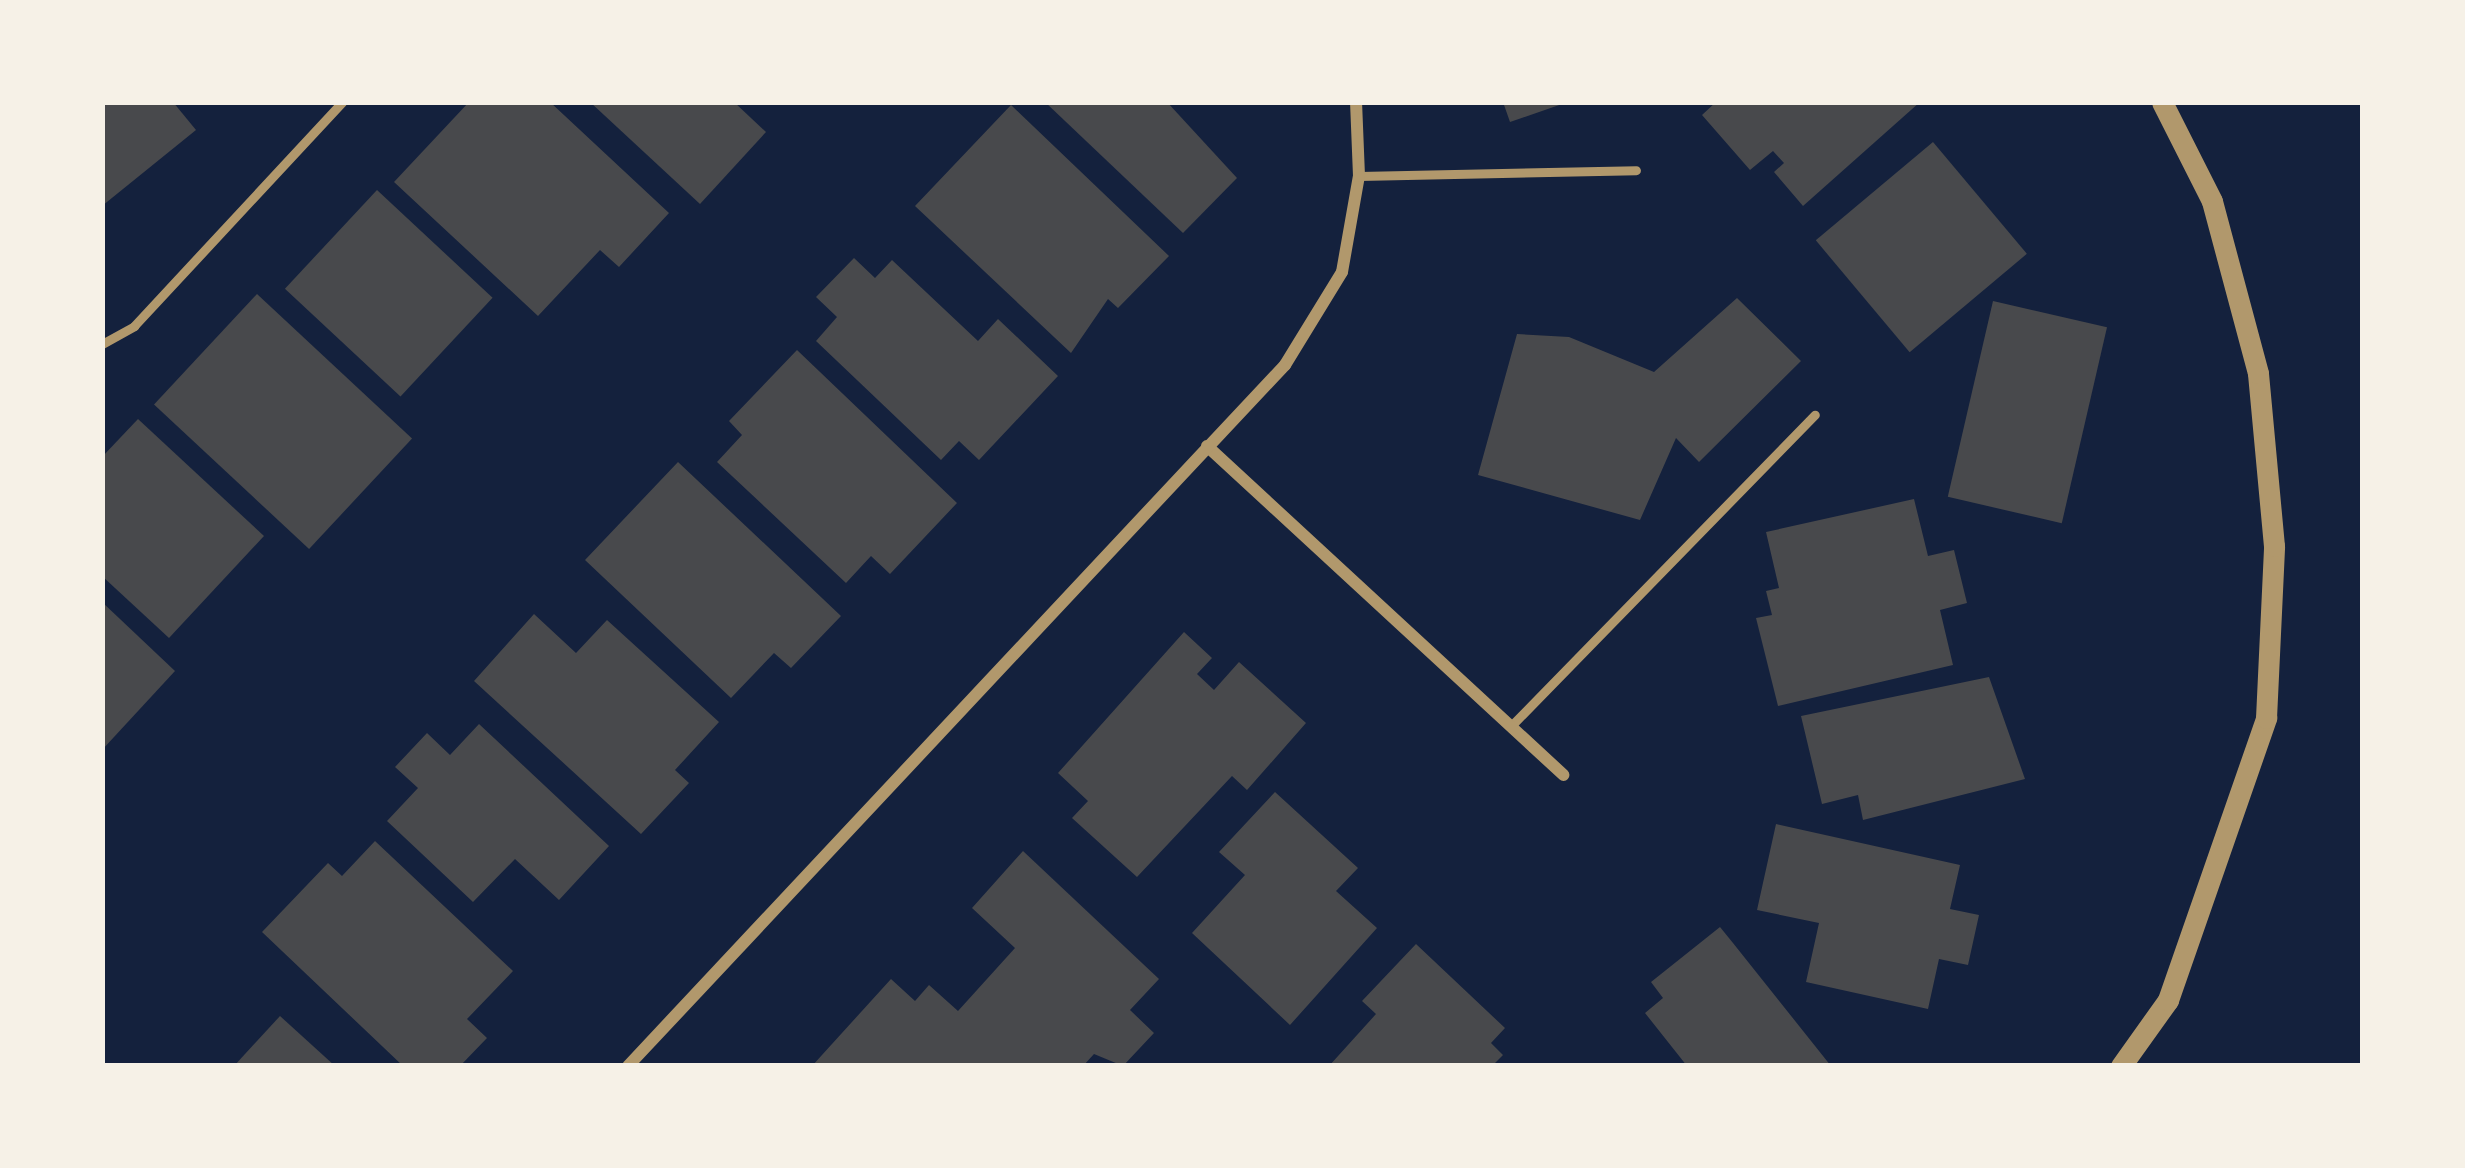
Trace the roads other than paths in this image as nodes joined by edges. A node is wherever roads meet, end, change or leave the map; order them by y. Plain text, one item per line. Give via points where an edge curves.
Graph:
1 (342, 102) edge
2 (1357, 102) edge
3 (2162, 102) edge
4 (1636, 170) dead end
5 (1359, 176) junction
6 (102, 344) edge
7 (1815, 416) dead end
8 (1207, 446) junction
9 (1511, 726) junction
10 (1564, 775) dead end
11 (628, 1066) edge
12 (2121, 1066) edge

1 - 6 lane via 134,326
2 - 5 street
3 - 12 street via 2212,201 2258,373 2274,546 2266,718 2168,1000
4 - 5 lane
5 - 8 street via 1342,272 1285,365
7 - 9 lane
8 - 9 street
8 - 11 street
9 - 10 street

